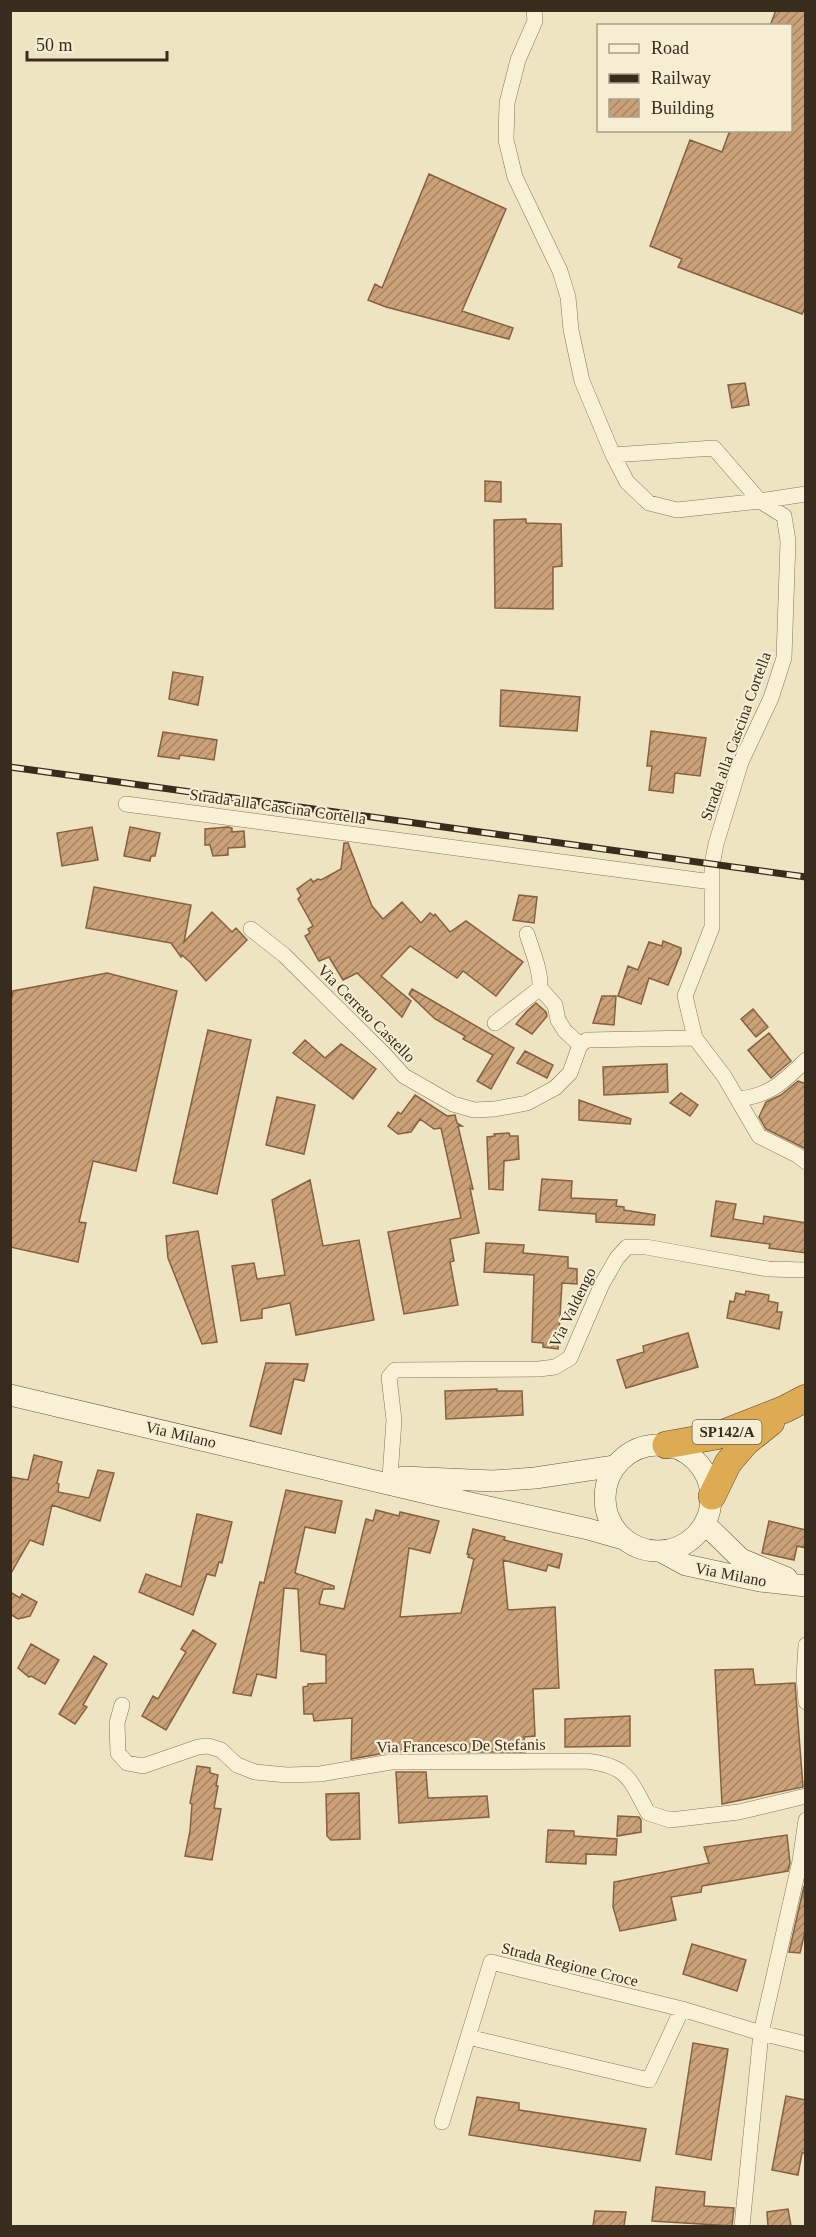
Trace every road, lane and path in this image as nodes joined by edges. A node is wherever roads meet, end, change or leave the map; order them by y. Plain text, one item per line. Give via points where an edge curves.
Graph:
1 (534, 10) edge
2 (613, 456) junction
3 (806, 494) edge
4 (760, 501) junction
5 (126, 804) dead end
6 (712, 882) junction
7 (251, 929) dead end
8 (527, 934) dead end
9 (540, 988) junction
10 (495, 1023) dead end
11 (695, 1038) junction
12 (580, 1045) junction
13 (806, 1060) edge
14 (738, 1099) junction
15 (806, 1162) edge
16 (806, 1270) edge
17 (10, 1395) edge
18 (795, 1404) edge
19 (666, 1445) junction
20 (615, 1466) junction
21 (351, 1474) junction
22 (390, 1476) junction
23 (712, 1496) junction
24 (705, 1524) junction
25 (623, 1539) junction
26 (662, 1552) junction
27 (805, 1585) edge
28 (806, 1645) edge
29 (806, 1702) edge
30 (122, 1705) dead end
31 (806, 1796) edge
32 (806, 1820) edge
33 (682, 2009) junction
34 (761, 2033) junction
35 (468, 2037) junction
36 (806, 2044) edge
37 (442, 2122) dead end
38 (742, 2226) edge

1 - 2 street via 535,21 518,60 507,103 506,140 515,177 560,271 582,381
2 - 4 street, Strada alla Cascina Cortella via 714,448
2 - 4 street via 627,482 649,503 677,510
3 - 4 street
4 - 6 street, Strada alla Cascina Cortella via 784,516 788,541 784,658 771,698 741,762 716,844
5 - 6 street, Strada alla Cascina Cortella
6 - 11 street, Strada alla Cascina Cortella via 712,927 685,996
7 - 12 street, Via Cerreto Castello via 284,955 404,1076 453,1104 474,1110 527,1103 555,1088 570,1074
8 - 9 street via 541,975
9 - 10 street
9 - 12 street via 555,1005 564,1031
11 - 12 street via 587,1040
11 - 14 street, Strada alla Cascina Cortella
13 - 14 street via 777,1087 755,1097
14 - 15 street, Strada alla Cascina Cortella via 759,1136
16 - 22 street, Via Valdengo via 768,1269 627,1247 603,1284 570,1358 555,1367 395,1370 389,1377 394,1420
17 - 21 main road, Via Milano
18 - 19 highway, SP142/A via 716,1436
18 - 23 highway, SP142/A via 746,1442 728,1463
19 - 20 main road via 638,1449
19 - 23 main road via 684,1451 698,1462 708,1478
20 - 22 main road, Via Milano via 493,1481
20 - 25 main road via 604,1496 609,1519
21 - 22 main road, Via Milano
21 - 25 main road, Via Milano
23 - 24 main road
24 - 26 main road via 687,1544
24 - 27 main road, Via Milano via 741,1559
25 - 26 main road via 634,1547
26 - 27 main road, Via Milano via 686,1565 760,1581
28 - 29 street
30 - 31 street, Via Francesco De Stefanis via 117,1723 118,1753 127,1763 143,1766 208,1746 255,1772 287,1775 320,1774 391,1762 606,1763 622,1770 648,1813 670,1821 739,1812
32 - 34 street
33 - 34 street, Strada Regione Croce
33 - 35 street via 649,2080
33 - 35 street, Strada Regione Croce via 490,1962
34 - 36 street, Strada Regione Croce
34 - 38 street
35 - 37 street, Strada Regione Croce

